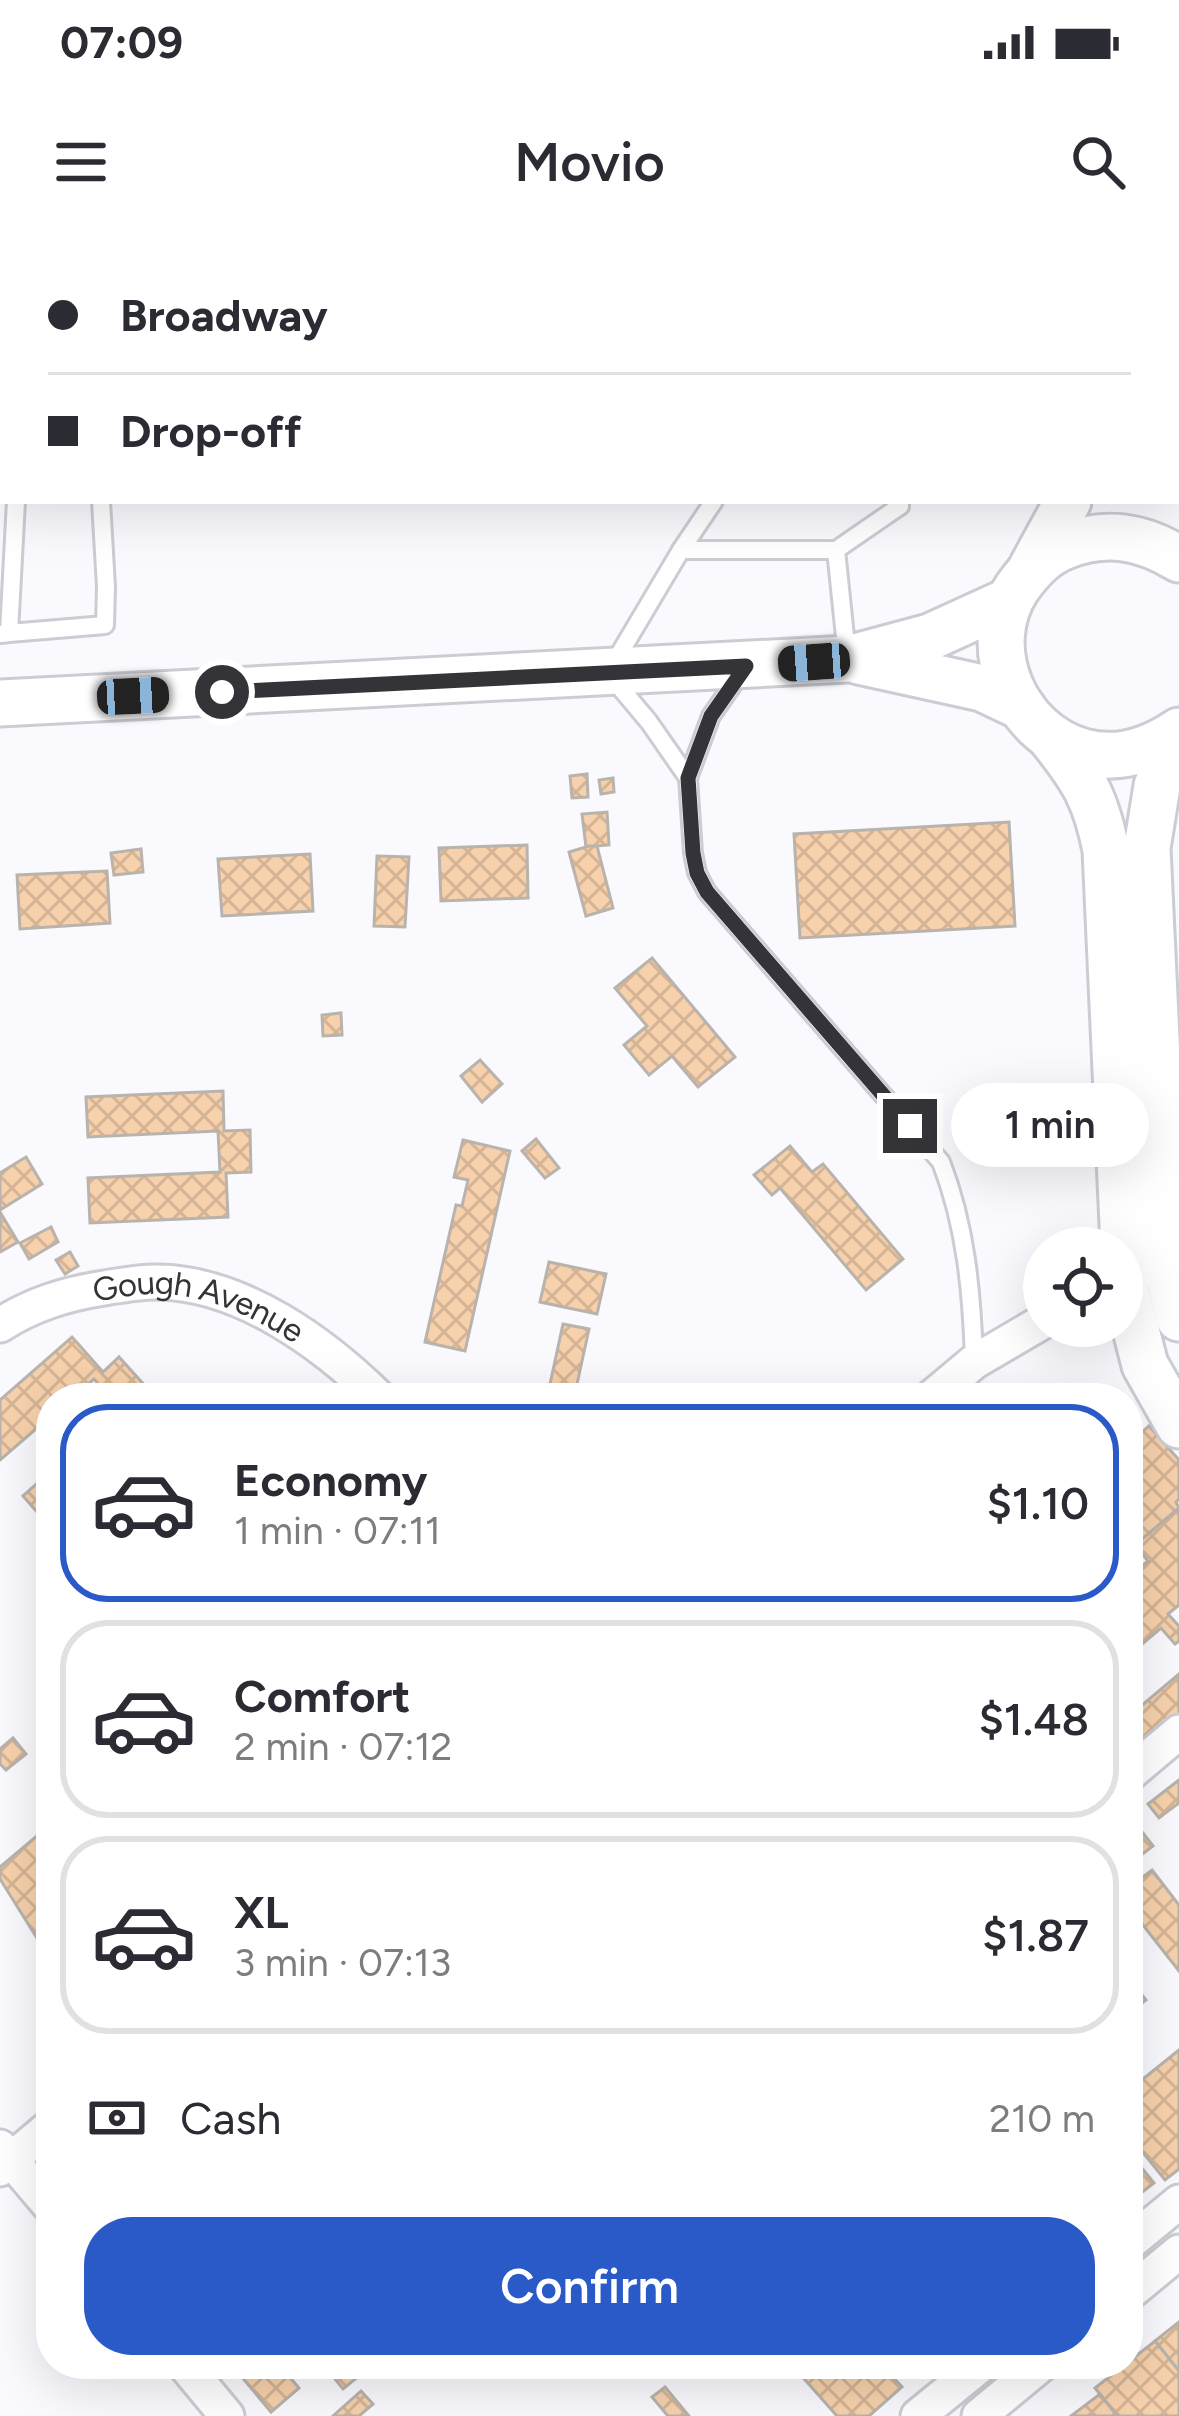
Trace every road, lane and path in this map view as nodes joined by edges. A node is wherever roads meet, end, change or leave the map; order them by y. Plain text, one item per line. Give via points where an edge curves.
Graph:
1 (16, 504) edge
2 (101, 504) edge
3 (712, 504) edge
4 (900, 504) edge
5 (1066, 504) edge
6 (1141, 504) edge
7 (681, 550) junction
8 (836, 550) junction
9 (1179, 558) edge
10 (1020, 585) junction
11 (5, 633) edge
12 (848, 659) junction
13 (746, 666) junction
14 (608, 673) junction
15 (0, 703) edge
16 (1037, 723) junction
17 (1179, 735) edge
18 (688, 778) junction
19 (1169, 1132) edge
20 (1121, 1227) edge
21 (1143, 1295) edge
22 (1175, 1300) edge
23 (0, 1325) edge
24 (1023, 1333) edge
25 (1140, 1347) edge
26 (974, 1362) junction
27 (363, 1383) edge
28 (949, 1383) edge
29 (1179, 1425) edge
30 (1179, 1732) edge
31 (1143, 1762) edge
32 (36, 2136) edge
33 (4, 2158) edge
34 (36, 2191) edge
35 (1179, 2202) edge
36 (1143, 2232) edge
37 (1179, 2252) edge
38 (1143, 2282) edge
39 (196, 2379) edge
40 (968, 2379) edge
41 (1024, 2379) edge
42 (938, 2410) edge
43 (227, 2416) edge
44 (979, 2416) edge

1 - 11 lane
2 - 11 lane via 105,626
3 - 7 lane
4 - 8 lane
5 - 10 main road
6 - 9 main road
7 - 8 lane
7 - 14 lane
8 - 12 lane
9 - 10 main road via 1150,542 1086,538 1056,550
10 - 12 main road via 961,626
10 - 16 main road via 1000,633 1001,665 1012,696
12 - 13 main road
12 - 16 main road via 982,688
13 - 14 main road
13 - 18 lane via 711,716
14 - 15 main road
14 - 18 lane
16 - 17 main road via 1085,752 1121,755
16 - 20 main road via 1089,789 1106,850
17 - 19 main road via 1157,786 1147,848
18 - 26 lane via 693,853 707,892 941,1162 972,1287
19 - 22 main road
21 - 22 street
23 - 27 street, Gough Avenue via 61,1295 161,1282 254,1307 302,1333
24 - 26 street
25 - 29 main road
26 - 28 street
30 - 31 street
32 - 33 street
33 - 34 street
35 - 36 street
37 - 38 street
39 - 43 street
40 - 42 street
41 - 44 street

